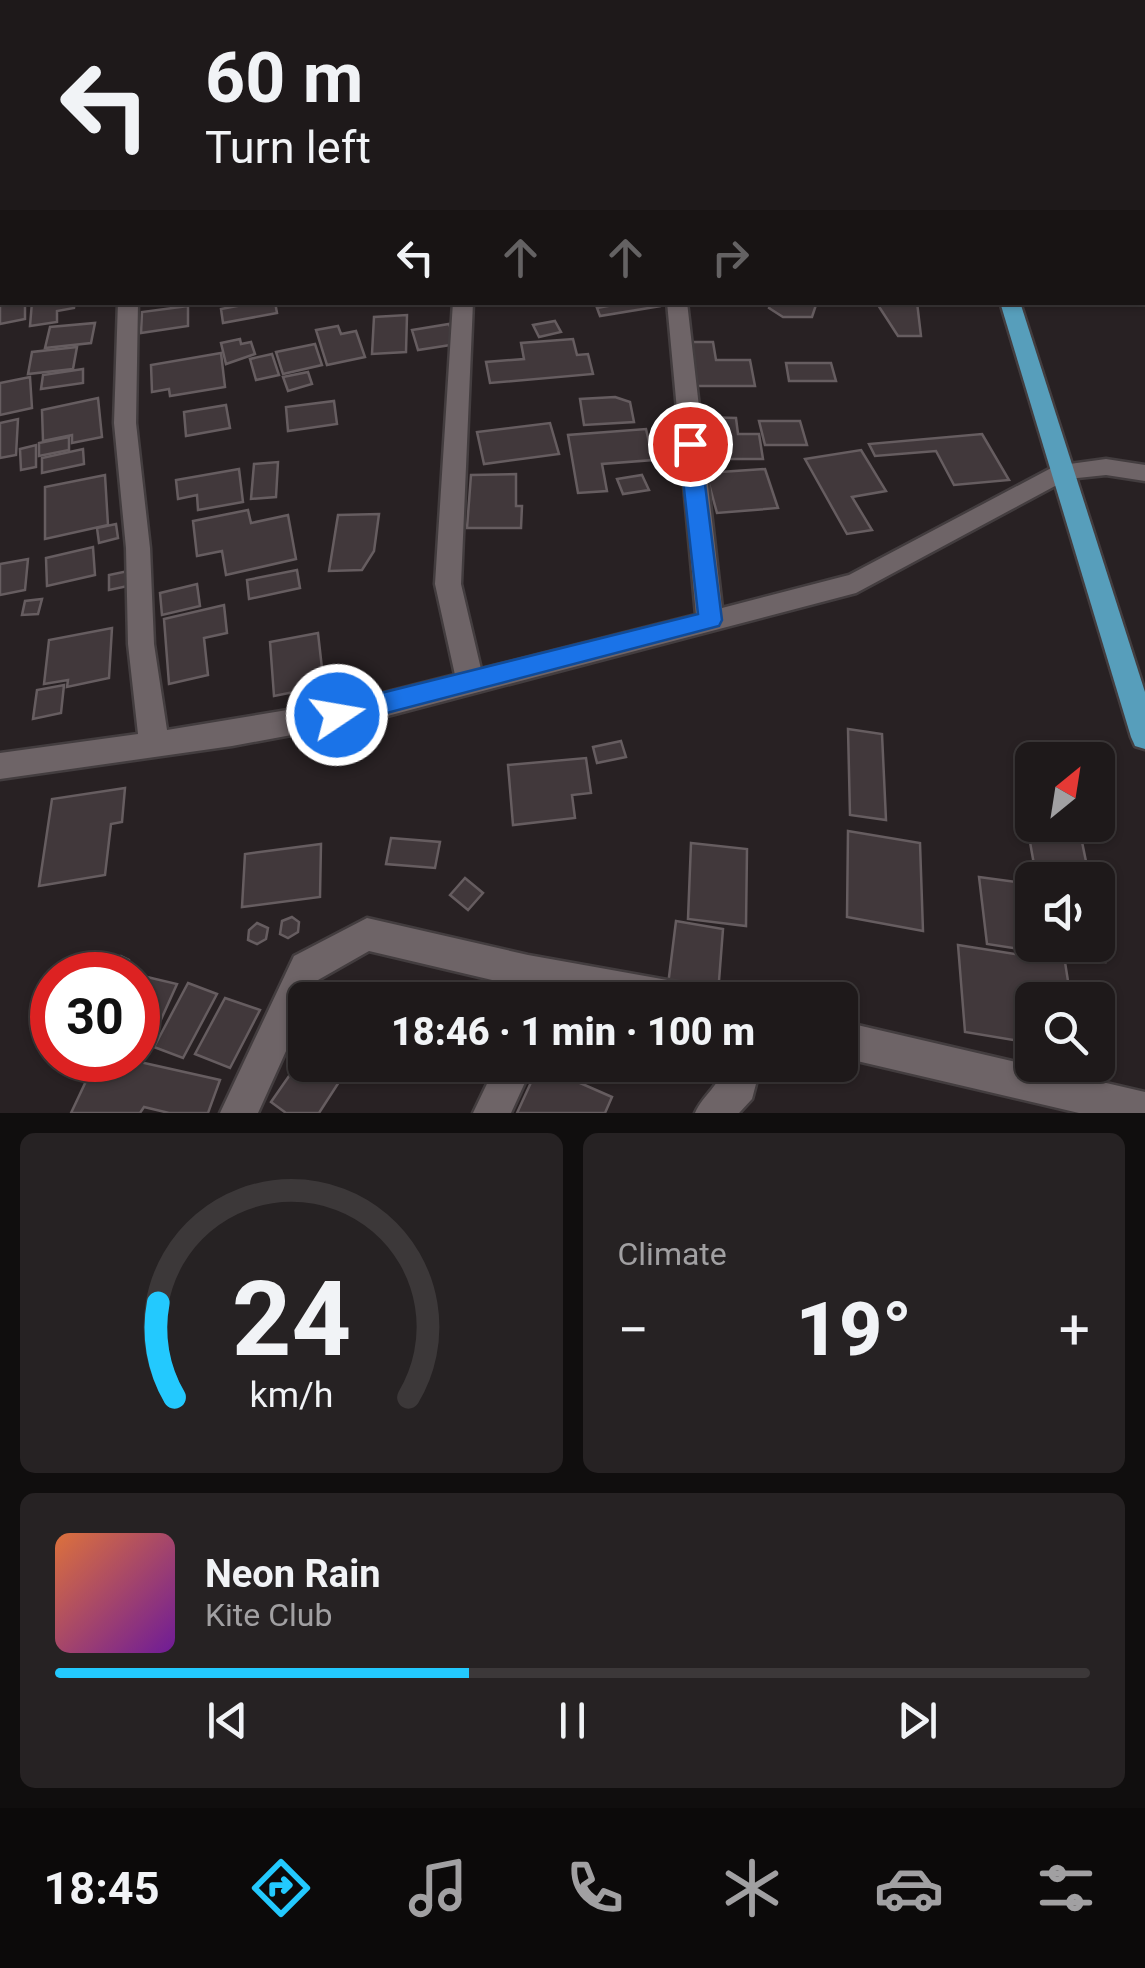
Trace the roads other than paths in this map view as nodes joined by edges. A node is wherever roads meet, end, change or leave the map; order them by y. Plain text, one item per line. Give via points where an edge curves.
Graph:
1 (128, 305) edge
2 (463, 305) edge
3 (677, 305) edge
4 (1011, 305) edge
5 (1063, 472) junction
6 (1145, 473) edge
7 (710, 620) junction
8 (471, 683) junction
9 (1145, 737) edge
10 (154, 743) junction
11 (0, 766) edge
12 (300, 982) edge
13 (514, 982) edge
14 (288, 1007) edge
15 (858, 1042) edge
16 (507, 1082) edge
17 (740, 1082) edge
18 (1145, 1110) edge
19 (239, 1113) edge
20 (492, 1113) edge
21 (714, 1113) edge

1 - 10 street via 126,423
2 - 8 street via 448,584
3 - 7 street
4 - 5 main road
5 - 6 street via 1106,467
5 - 7 street via 856,582
5 - 9 main road
7 - 8 street
8 - 10 street via 372,708
10 - 11 street
12 - 13 street via 306,968 367,934
14 - 19 street
15 - 18 street
16 - 20 street
17 - 21 street

